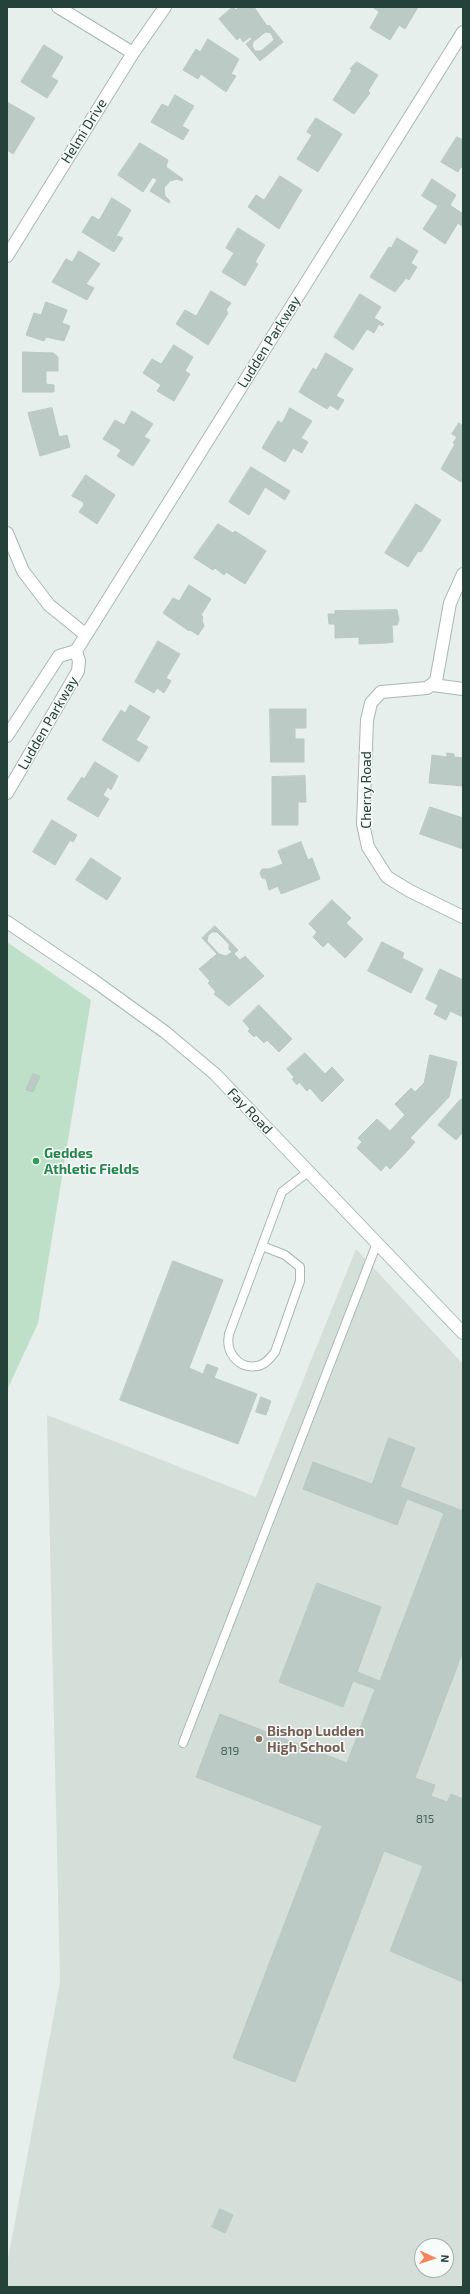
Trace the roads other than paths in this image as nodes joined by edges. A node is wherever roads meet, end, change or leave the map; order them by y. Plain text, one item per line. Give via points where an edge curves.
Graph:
1 (58, 7) edge
2 (164, 7) edge
3 (463, 32) edge
4 (133, 53) junction
5 (7, 256) edge
6 (7, 534) edge
7 (463, 574) edge
8 (86, 635) junction
9 (76, 651) junction
10 (433, 685) junction
11 (463, 689) edge
12 (7, 736) edge
13 (7, 793) edge
14 (463, 918) edge
15 (7, 922) edge
16 (308, 1172) junction
17 (377, 1243) junction
18 (262, 1246) junction
19 (463, 1333) edge
20 (183, 1743) dead end

1 - 4 street
2 - 4 street, Helmi Drive
3 - 8 street, Ludden Parkway
4 - 5 street, Helmi Drive
6 - 8 street via 23,571 49,605
7 - 10 street via 450,603 436,681
8 - 9 street, Ludden Parkway
9 - 12 street, Ludden Parkway via 58,656
9 - 13 street, Ludden Parkway via 78,671
10 - 11 street, Cherry Road
10 - 14 street, Cherry Road via 427,688 381,692 371,703 367,720 362,824 368,847 387,877 410,892
15 - 16 street, Fay Road via 165,1032 215,1074
16 - 17 street, Fay Road
16 - 18 lane via 282,1192
17 - 19 street, Fay Road
17 - 20 lane
18 - 18 lane via 227,1345 231,1356 247,1365 258,1366 275,1352 300,1281 300,1267 285,1255

